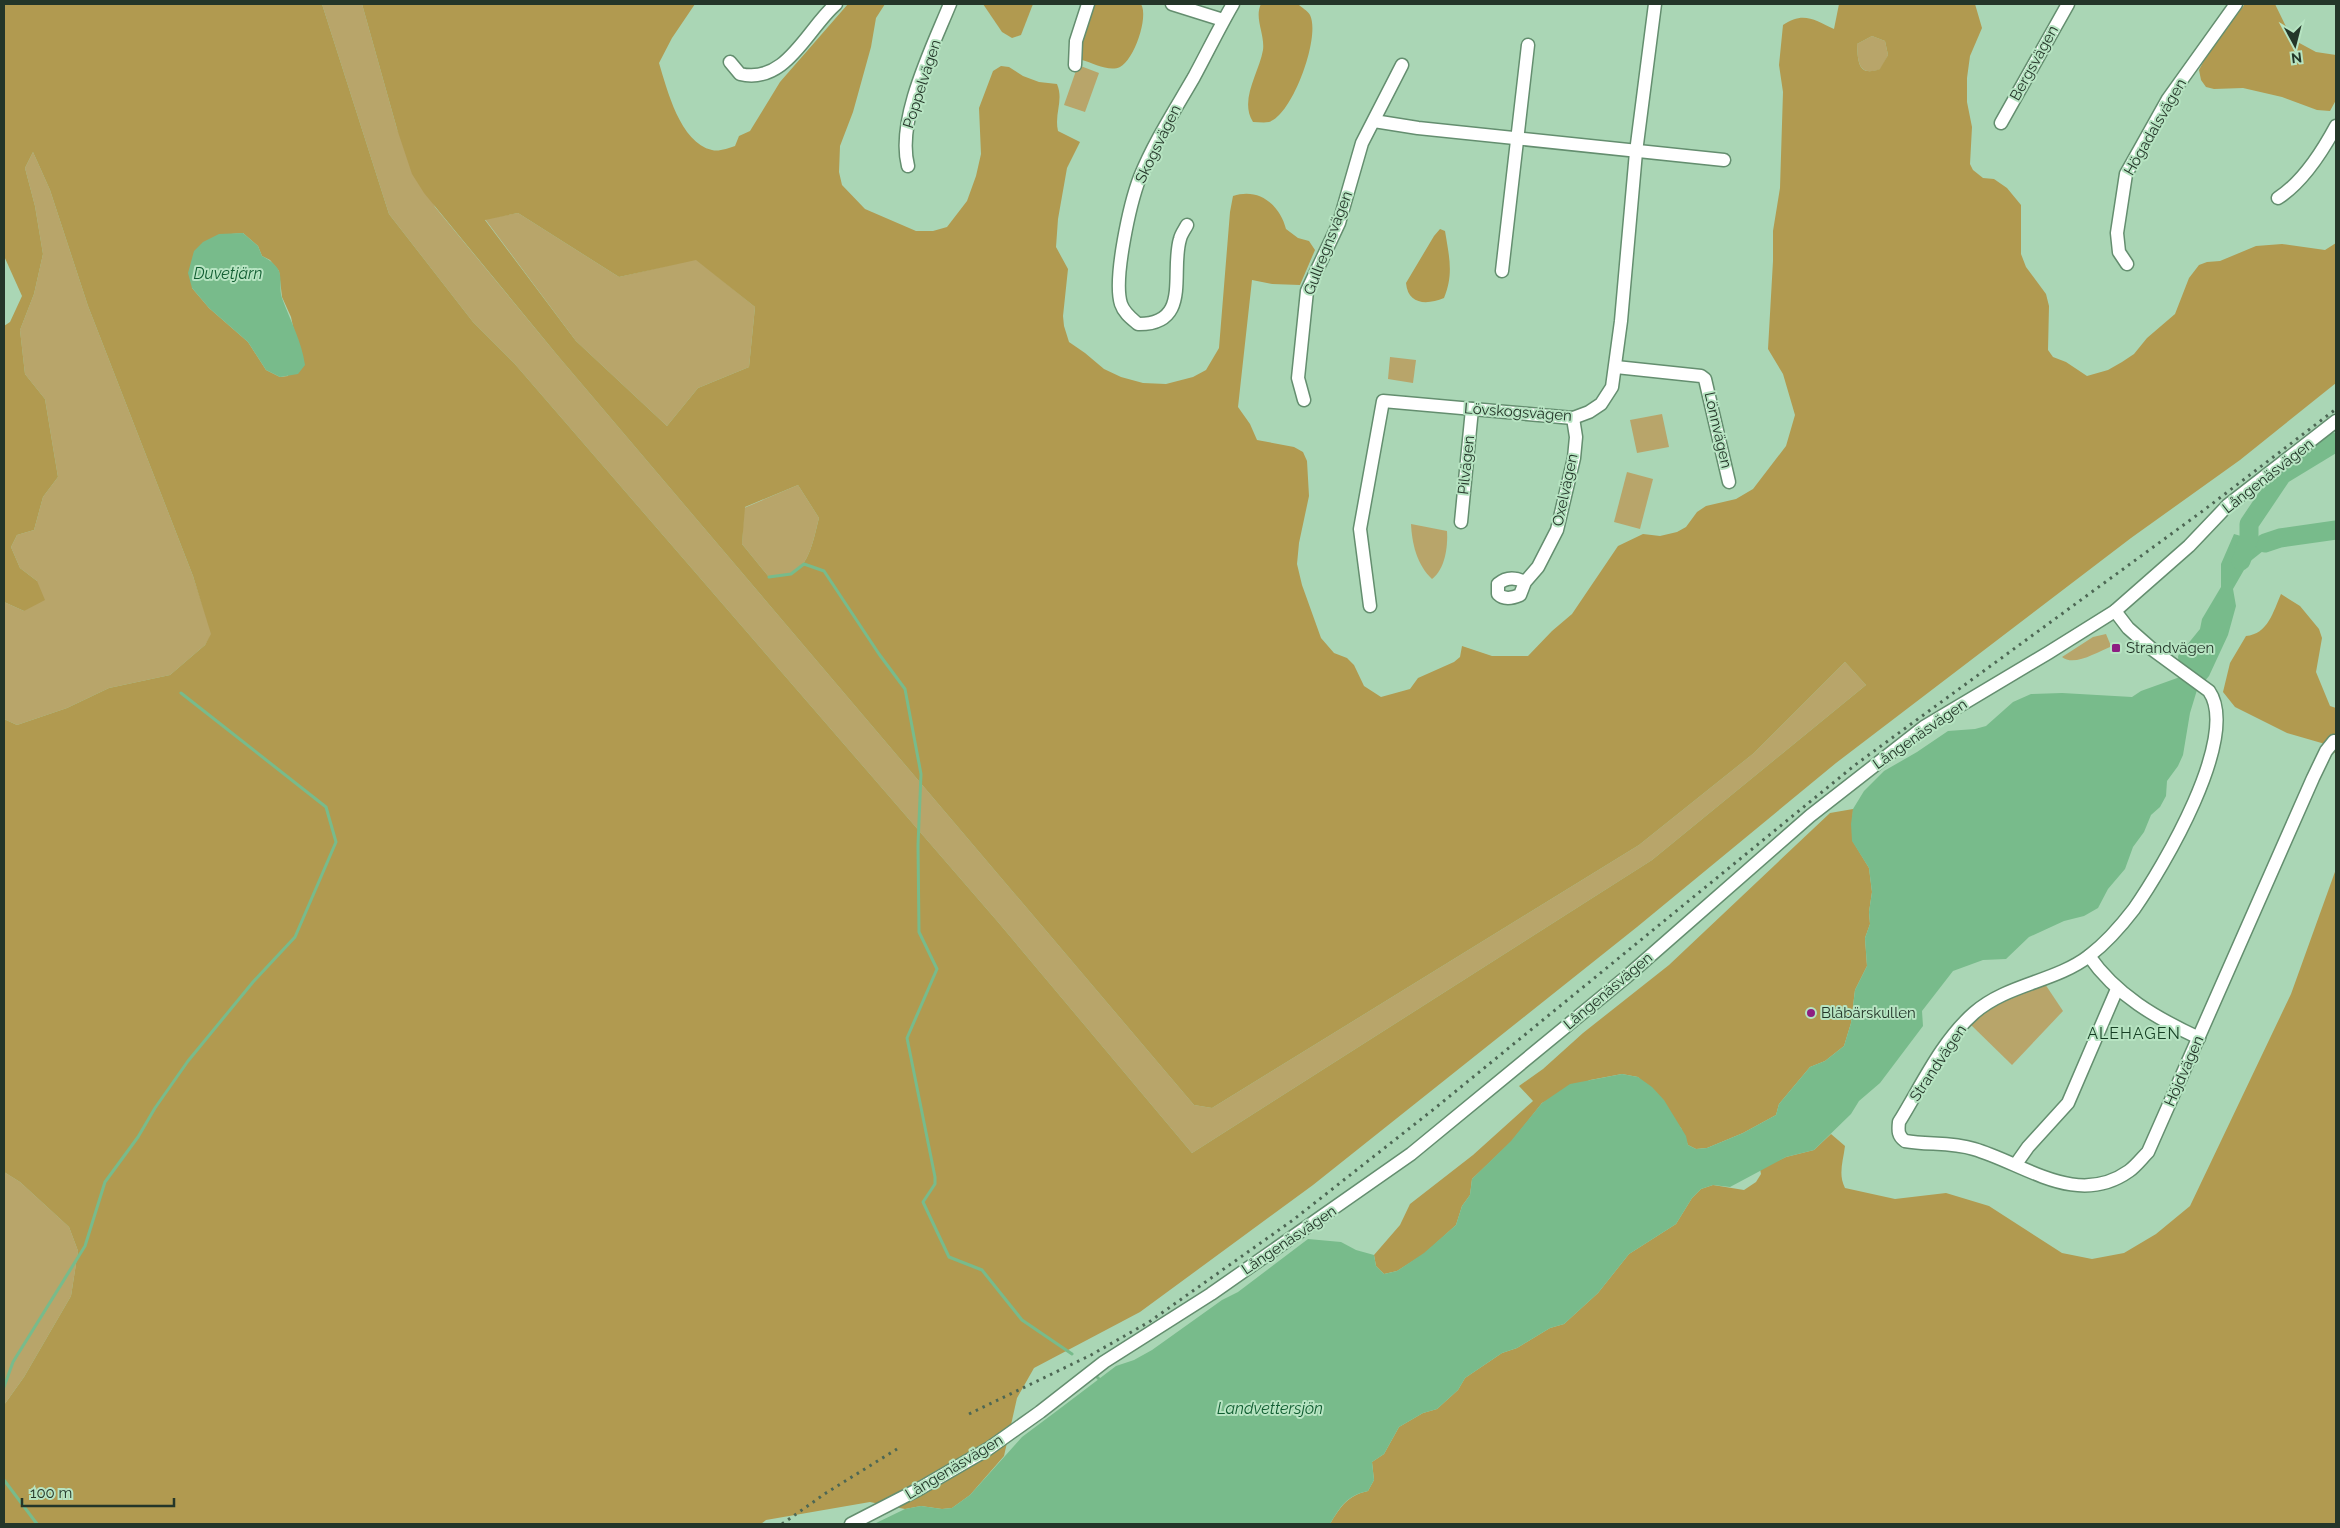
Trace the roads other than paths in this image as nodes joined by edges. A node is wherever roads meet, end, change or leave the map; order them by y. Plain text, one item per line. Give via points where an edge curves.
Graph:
1 (836, 4) edge
2 (950, 4) edge
3 (1088, 4) edge
4 (1172, 4) edge
5 (1233, 4) edge
6 (1656, 4) edge
7 (2068, 4) edge
8 (2236, 4) edge
9 (1223, 20) junction
10 (1528, 45) dead end
11 (730, 62) dead end
12 (1075, 65) dead end
13 (1402, 65) dead end
14 (1374, 120) junction
15 (2001, 123) dead end
16 (2336, 126) edge
17 (1516, 138) junction
18 (1636, 152) junction
19 (1724, 160) dead end
20 (908, 166) dead end
21 (2278, 198) dead end
22 (1187, 225) dead end
23 (2127, 264) dead end
24 (1502, 271) dead end
25 (1616, 367) junction
26 (1304, 400) dead end
27 (1472, 409) junction
28 (1573, 418) junction
29 (2336, 421) edge
30 (1729, 482) dead end
31 (1461, 522) dead end
32 (1525, 582) dead end
33 (1370, 606) dead end
34 (2115, 610) junction
35 (2334, 741) dead end
36 (2089, 956) junction
37 (2116, 989) junction
38 (2199, 1038) junction
39 (1898, 1132) joint
40 (2016, 1164) junction
41 (851, 1524) edge

1 - 11 street via 793,54 769,73 755,76 740,74
2 - 20 street, Poppelvägen via 906,125
3 - 12 street via 1076,41
4 - 9 street
5 - 9 street, Skogsvägen
6 - 18 street, Lövskogsvägen
7 - 15 street, Bergsvägen
8 - 23 street, Högadalsvägen via 2168,99 2126,174 2117,233 2119,252
9 - 22 street, Skogsvägen via 1140,176 1124,241 1120,296 1123,309 1138,324 1163,319 1174,306 1180,238
10 - 17 street
13 - 14 street, Gullregnsvägen
14 - 17 street
14 - 26 street, Gullregnsvägen via 1362,143 1339,223 1307,290 1298,378
16 - 21 street via 2310,166 2290,190
17 - 18 street
17 - 24 street
18 - 19 street
18 - 25 street, Lövskogsvägen
25 - 28 street, Lövskogsvägen via 1606,398 1589,412
25 - 30 street, Lönnvägen via 1705,379
27 - 28 street, Lövskogsvägen
27 - 31 street, Pilvägen
27 - 33 street, Lövskogsvägen via 1383,401 1360,529
28 - 32 street, Oxelvägen via 1576,437 1574,458 1557,530 1538,567
29 - 34 street, Långenäsvägen via 2228,505 2182,552
34 - 36 street, Strandvägen via 2136,636 2214,698 2216,736 2199,791 2150,884 2117,930
34 - 41 street, Långenäsvägen via 1954,708 1896,748 1810,816 1579,1016 1368,1186 1191,1308 1104,1362 988,1449
35 - 38 street, Höjdvägen via 2317,769
36 - 37 street
36 - 39 street, Strandvägen via 2006,993 1975,1012 1943,1050 1899,1122
37 - 38 street
37 - 40 street via 2068,1103
38 - 40 street, Höjdvägen via 2148,1152 2130,1170 2110,1181 2084,1187 2060,1184
39 - 40 street, Höjdvägen via 1905,1141 1966,1147

